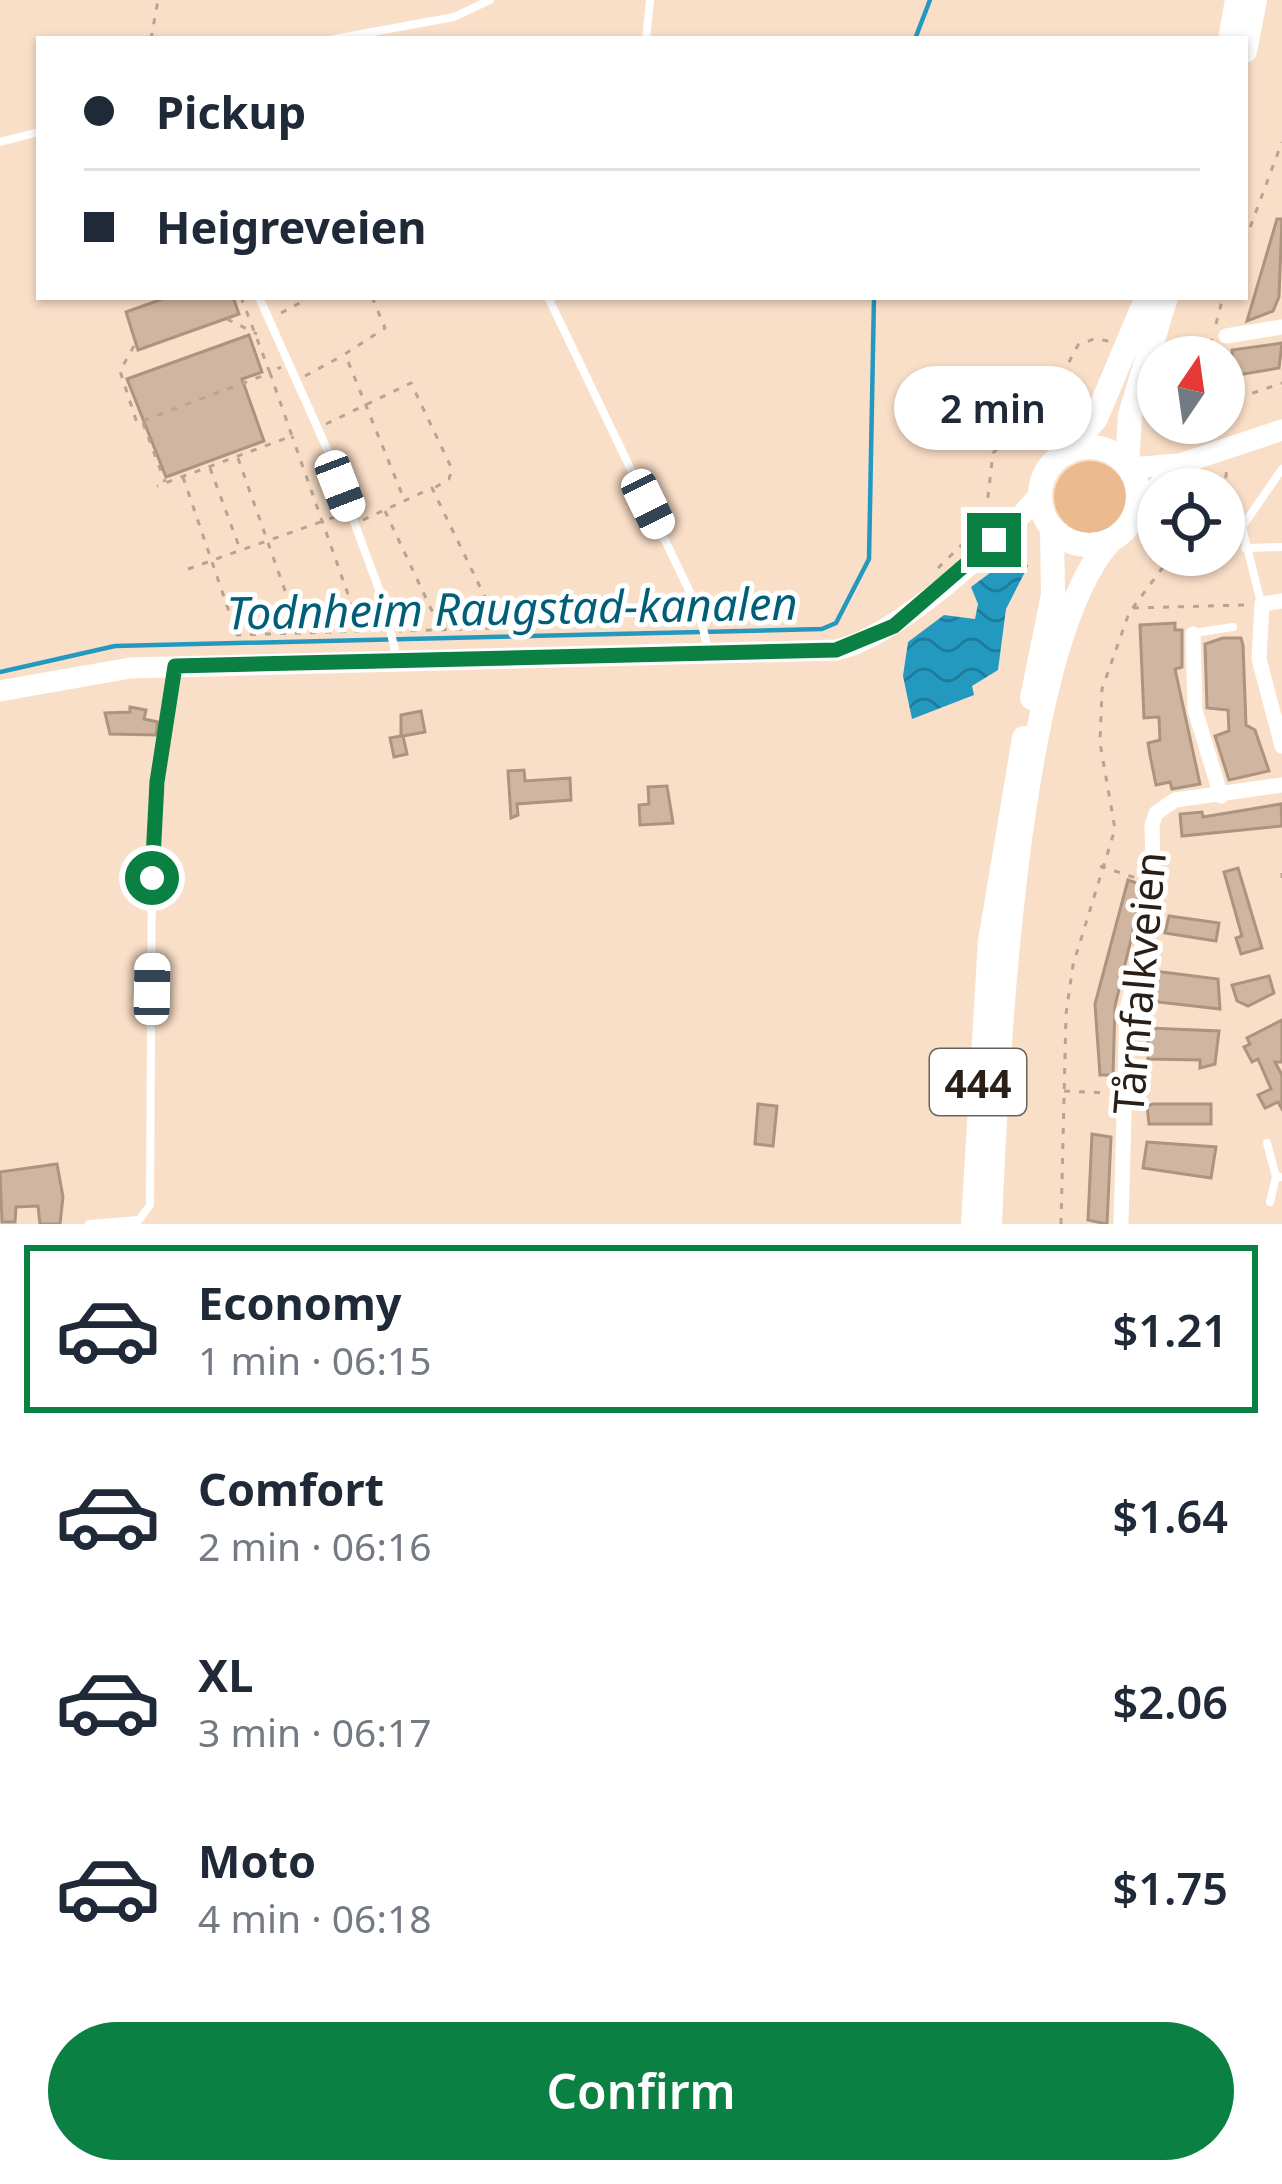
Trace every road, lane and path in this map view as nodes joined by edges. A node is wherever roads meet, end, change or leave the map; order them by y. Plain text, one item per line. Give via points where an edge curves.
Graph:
1 (158, 0) edge
2 (490, 0) edge
3 (650, 0) edge
4 (1237, 0) edge
5 (1255, 0) edge
6 (152, 36) edge
7 (350, 36) edge
8 (646, 36) edge
9 (1231, 36) edge
10 (1248, 36) edge
11 (36, 133) edge
12 (0, 142) edge
13 (1282, 142) edge
14 (1275, 168) junction
15 (1282, 171) edge
16 (1248, 234) edge
17 (242, 300) edge
18 (260, 300) edge
19 (305, 300) edge
20 (373, 300) edge
21 (549, 300) edge
22 (1146, 300) edge
23 (1165, 300) edge
24 (227, 319) dead end
25 (269, 319) junction
26 (1282, 327) edge
27 (257, 334) junction
28 (1226, 336) dead end
29 (1116, 344) dead end
30 (134, 346) dead end
31 (345, 354) junction
32 (270, 373) junction
33 (299, 379) junction
34 (1282, 383) edge
35 (1245, 396) edge
36 (366, 404) junction
37 (142, 421) junction
38 (319, 428) junction
39 (1282, 430) edge
40 (292, 436) junction
41 (1067, 453) junction
42 (238, 456) junction
43 (1225, 459) dead end
44 (1180, 464) junction
45 (1128, 466) junction
46 (209, 467) junction
47 (1176, 468) edge
48 (1228, 468) edge
49 (1282, 469) edge
50 (183, 477) junction
51 (166, 483) junction
52 (157, 487) dead end
53 (1137, 487) edge
54 (432, 488) junction
55 (1040, 494) junction
56 (405, 501) junction
57 (1137, 508) edge
58 (385, 510) junction
59 (350, 511) junction
60 (323, 521) junction
61 (355, 523) junction
62 (1052, 527) junction
63 (994, 540) junction
64 (1111, 540) junction
65 (268, 541) junction
66 (1282, 547) edge
67 (1245, 548) junction
68 (241, 550) junction
69 (212, 561) junction
70 (938, 568) dead end
71 (188, 569) dead end
72 (1156, 576) edge
73 (1267, 603) edge
74 (1131, 608) junction
75 (1234, 628) dead end
76 (441, 630) junction
77 (392, 631) junction
78 (361, 632) junction
79 (300, 634) junction
80 (1192, 634) joint
81 (706, 638) junction
82 (396, 654) junction
83 (175, 666) junction
84 (1274, 688) edge
85 (0, 691) edge
86 (1282, 746) edge
87 (1282, 785) edge
88 (1221, 796) junction
89 (1100, 866) junction
90 (1156, 882) junction
91 (1062, 1090) junction
92 (1127, 1095) junction
93 (1267, 1143) dead end
94 (1279, 1177) edge
95 (1270, 1202) dead end
96 (89, 1224) edge
97 (973, 1224) edge
98 (990, 1224) edge
99 (1060, 1224) edge
100 (1120, 1224) edge

1 - 6 path
2 - 7 lane via 454,17
3 - 8 lane
4 - 9 highway
5 - 10 highway
11 - 12 lane
13 - 14 path
14 - 15 path
14 - 16 path
17 - 27 path
18 - 25 lane
19 - 25 path
20 - 31 path via 385,328
21 - 81 lane
22 - 41 highway via 1096,418
23 - 45 highway via 1130,415
24 - 27 path
25 - 33 lane
26 - 28 street
27 - 32 path
29 - 70 path via 1094,339 1078,346 1049,400 993,453 985,522
30 - 37 path via 120,371
31 - 33 path
31 - 36 path
32 - 37 path
32 - 40 path
33 - 38 lane
34 - 35 path
36 - 38 path
36 - 54 path via 411,383 452,469
36 - 56 path
37 - 51 path
38 - 59 lane
39 - 44 main road
40 - 42 path
40 - 60 path
41 - 45 highway via 1099,448
41 - 55 highway via 1047,470
42 - 46 path
42 - 65 path
43 - 48 path
44 - 45 main road
44 - 47 main road
45 - 53 highway
46 - 50 path
46 - 68 path
49 - 67 lane via 1246,515
50 - 51 path
50 - 69 path
51 - 52 path
54 - 56 path
54 - 76 path via 500,628
55 - 62 highway, 444
55 - 63 main road
56 - 58 path
57 - 64 highway, 444
58 - 61 path
58 - 76 path
59 - 60 path
59 - 61 lane
60 - 65 path
60 - 78 path
61 - 77 lane
62 - 63 main road
62 - 64 highway via 1073,542
62 - 97 highway, 444 via 1053,595 990,940
63 - 81 main road via 864,643 820,651
64 - 98 highway, 444 via 1085,574 1068,620 1026,821 1000,1021
65 - 68 path
65 - 79 path
66 - 67 lane
67 - 73 lane
68 - 69 path
69 - 71 path
69 - 79 path via 237,635
72 - 74 path
73 - 74 path
73 - 84 street via 1258,658
74 - 89 path via 1102,689 1100,743 1115,829
75 - 80 lane
76 - 77 path
77 - 78 path
77 - 82 lane
78 - 79 path
80 - 88 street via 1195,710
81 - 82 main road
82 - 83 main road
83 - 85 main road
83 - 96 lane via 152,853 150,1205 139,1220
84 - 86 street
87 - 88 street, Tårnfalkveien
88 - 90 street, Tårnfalkveien via 1175,800 1156,813
89 - 90 path
89 - 91 path via 1073,965
90 - 92 street, Tårnfalkveien via 1127,1009
91 - 92 path
91 - 99 path
92 - 100 street, Tårnfalkveien
93 - 94 lane
94 - 95 lane

